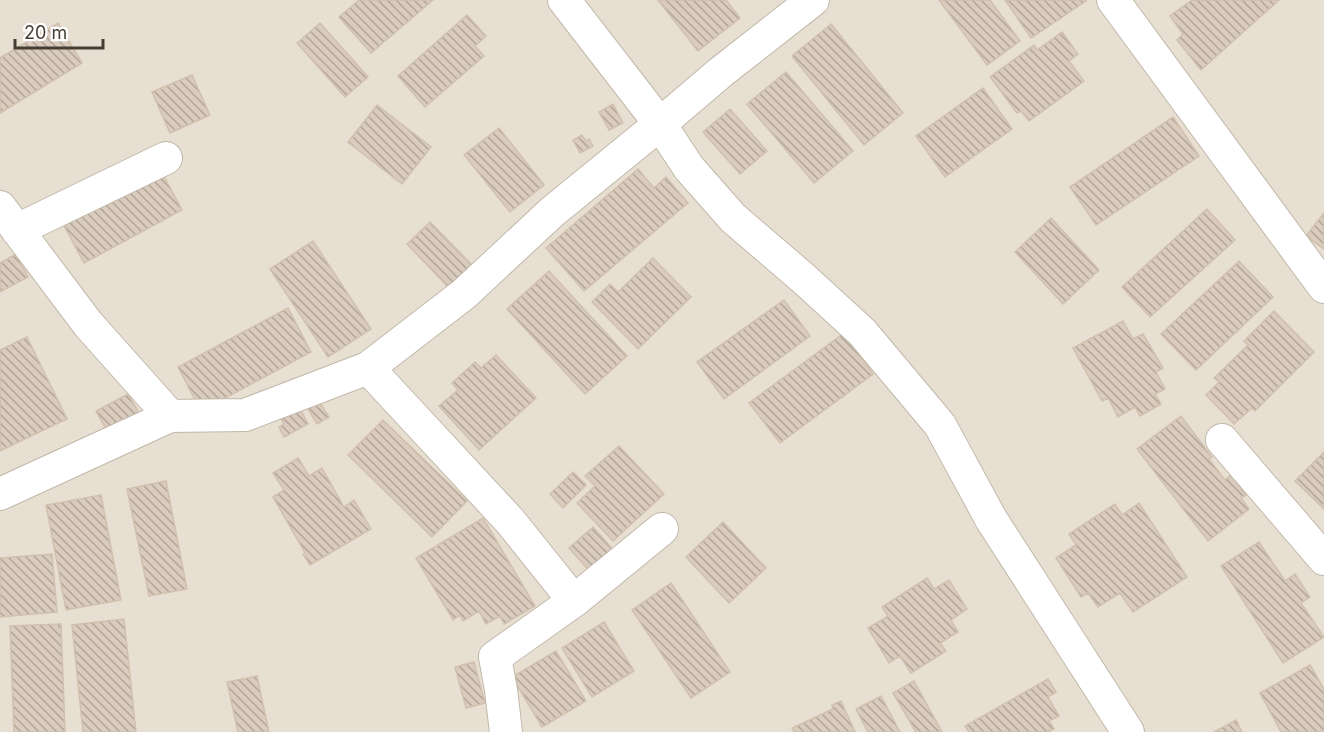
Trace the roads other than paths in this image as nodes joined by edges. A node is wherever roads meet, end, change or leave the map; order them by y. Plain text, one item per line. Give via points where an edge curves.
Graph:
1 (564, 0) edge
2 (813, 0) edge
3 (1113, 0) edge
4 (660, 124) junction
5 (166, 158) dead end
6 (9, 218) edge
7 (1324, 288) edge
8 (368, 368) junction
9 (170, 417) junction
10 (1222, 440) dead end
11 (0, 494) edge
12 (662, 529) dead end
13 (1324, 559) edge
14 (574, 601) junction
15 (506, 732) edge
16 (1128, 732) edge

1 - 4 street
2 - 4 street
3 - 7 street
4 - 8 street via 552,212 464,294
4 - 16 street via 689,168 733,218 862,332 940,425 991,519
5 - 6 street
6 - 9 street via 88,324
8 - 9 street via 245,415
8 - 14 street via 510,521
9 - 11 street
10 - 13 street
12 - 14 street
14 - 15 street via 495,657

